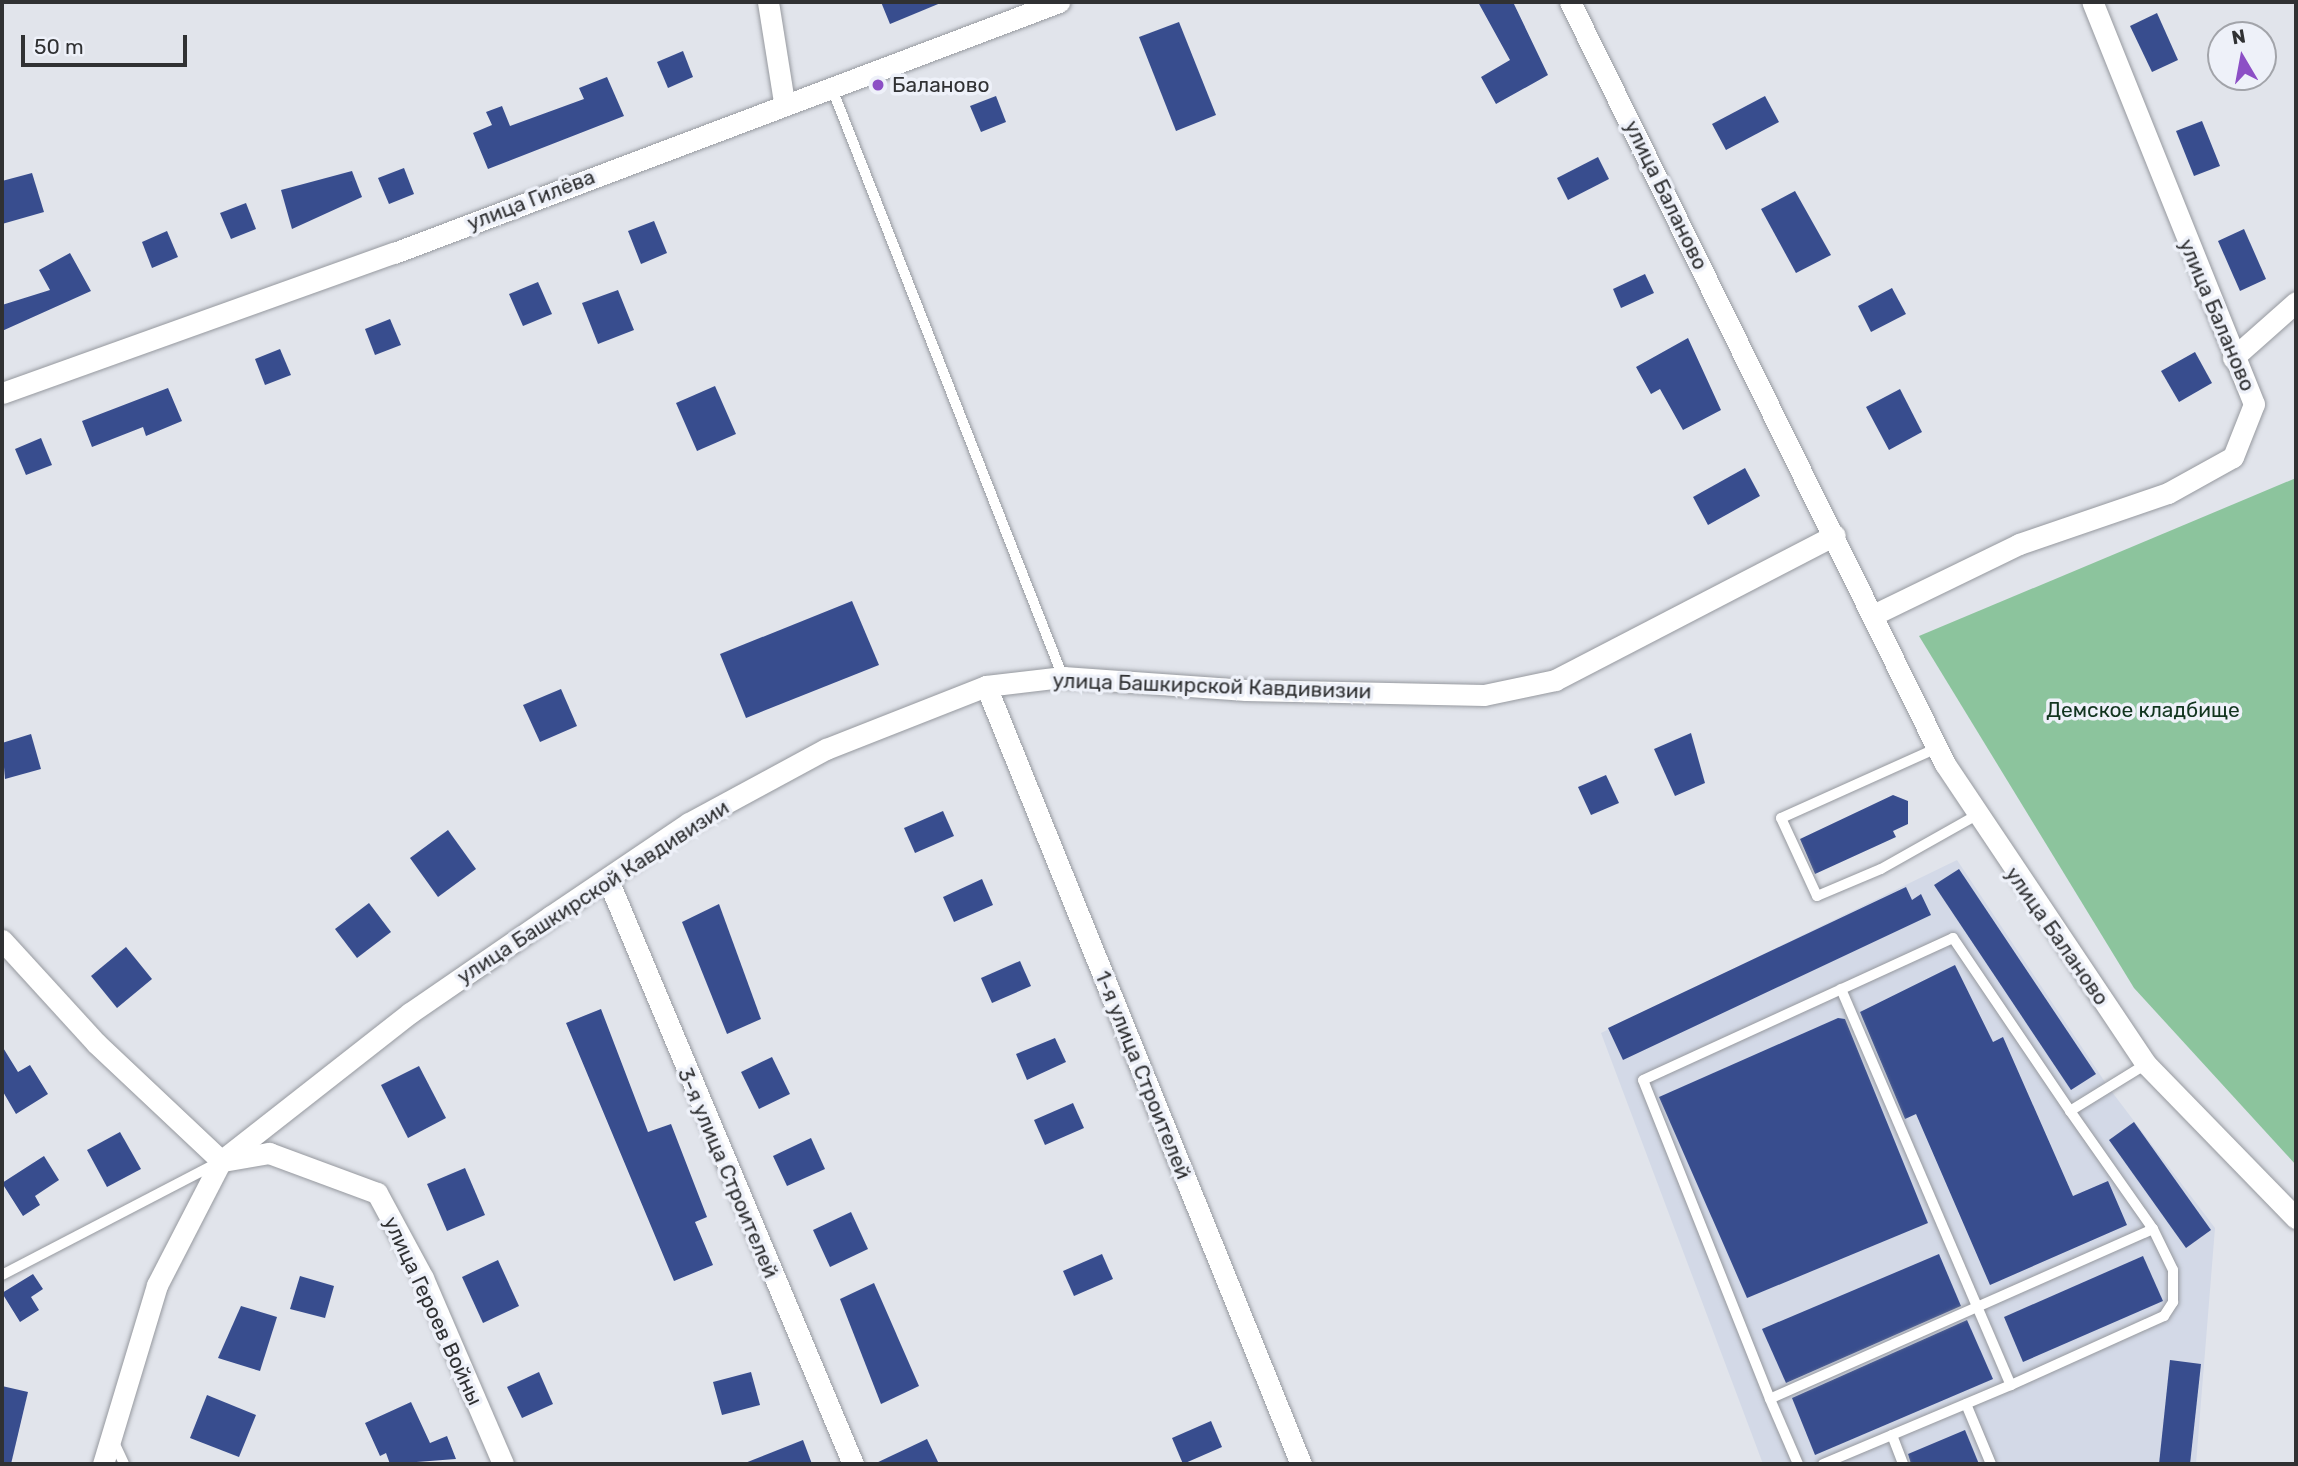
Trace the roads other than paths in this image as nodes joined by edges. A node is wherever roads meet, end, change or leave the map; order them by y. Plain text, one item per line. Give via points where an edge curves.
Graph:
1 (768, 2) edge
2 (1059, 2) edge
3 (1570, 2) edge
4 (2092, 2) edge
5 (831, 86) junction
6 (785, 102) junction
7 (2296, 302) edge
8 (2233, 358) junction
9 (2, 393) edge
10 (1835, 535) junction
11 (1873, 615) junction
12 (1063, 677) junction
13 (986, 686) junction
14 (1937, 748) junction
15 (1977, 815) junction
16 (608, 880) junction
17 (2, 940) edge
18 (1842, 989) junction
19 (2146, 1064) junction
20 (2070, 1111) junction
21 (221, 1161) junction
22 (2296, 1218) edge
23 (2153, 1229) junction
24 (2, 1275) edge
25 (1979, 1306) junction
26 (2011, 1385) junction
27 (1770, 1399) junction
28 (1966, 1404) junction
29 (110, 1434) junction
30 (1892, 1435) junction
31 (103, 1464) edge
32 (124, 1464) edge
33 (503, 1464) edge
34 (853, 1464) edge
35 (1301, 1464) edge
36 (1798, 1464) edge
37 (1823, 1464) edge
38 (1903, 1464) edge
39 (1991, 1464) edge

1 - 6 street
2 - 5 street, улица Гилёва
3 - 10 street, улица Баланово
4 - 8 street, улица Баланово
5 - 6 street, улица Гилёва
5 - 12 lane
6 - 9 street, улица Гилёва via 394,253
7 - 8 street
8 - 11 street, улица Баланово via 2254,404 2233,457 2168,493 2019,544
10 - 11 street, улица Баланово
10 - 12 street, улица Башкирской Кавдивизии via 1555,681 1484,695 1246,690
11 - 14 street, улица Баланово
12 - 13 street, улица Башкирской Кавдивизии
13 - 16 street, улица Башкирской Кавдивизии via 827,749 689,823
13 - 35 street, 1-я улица Строителей
14 - 15 street, улица Баланово
14 - 15 lane via 1781,818 1817,896 1881,869
15 - 19 street, улица Баланово
16 - 21 street, улица Башкирской Кавдивизии via 410,1013
16 - 34 street, 3-я улица Строителей
17 - 21 street via 96,1043
18 - 20 lane via 1953,938
18 - 25 lane
18 - 27 lane via 1643,1080
19 - 20 lane
19 - 22 street, улица Баланово
20 - 23 lane
21 - 24 lane
21 - 29 street, улица Башкирской Кавдивизии via 157,1285
21 - 33 street, улица Героев Войны via 269,1153 377,1193 423,1279
23 - 25 lane
23 - 26 lane via 2174,1270 2173,1302 2164,1316
25 - 26 lane
25 - 27 lane
26 - 28 lane
27 - 36 lane
28 - 30 lane
28 - 39 lane
29 - 31 street, улица Башкирской Кавдивизии
29 - 32 lane
30 - 37 lane
30 - 38 lane

